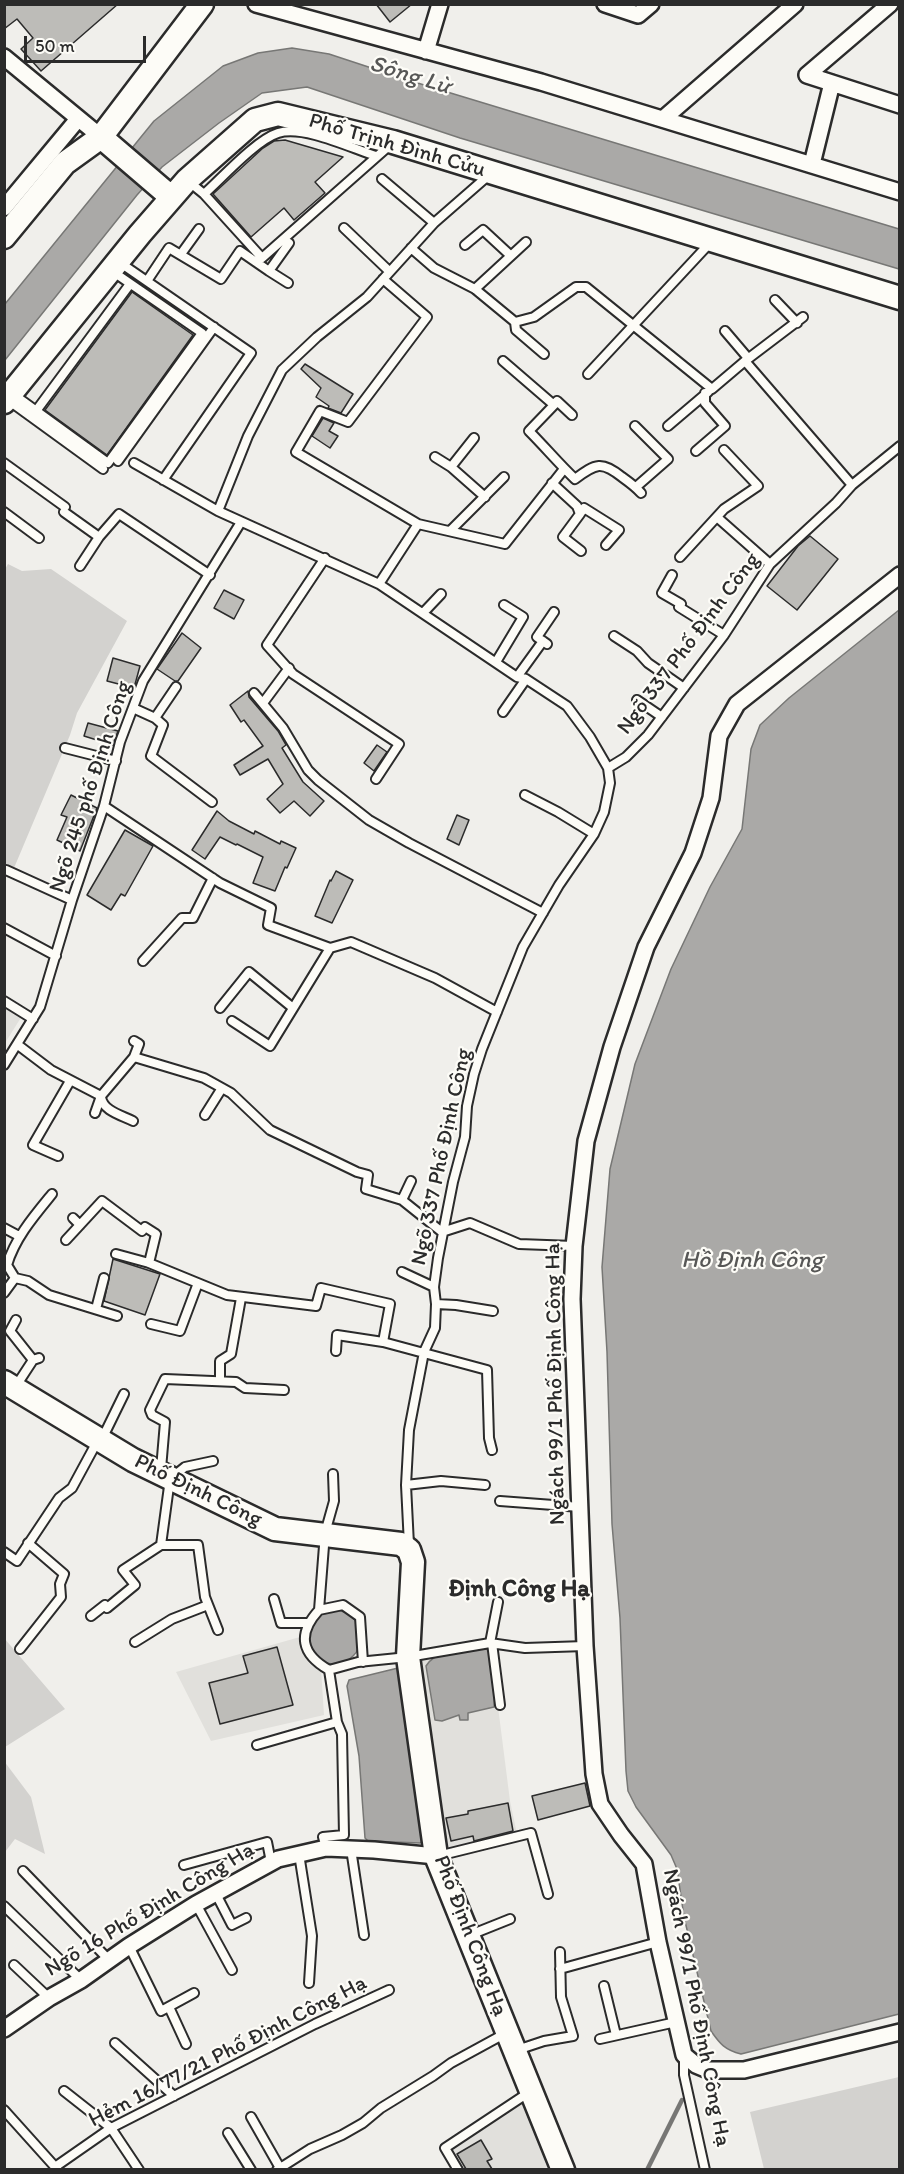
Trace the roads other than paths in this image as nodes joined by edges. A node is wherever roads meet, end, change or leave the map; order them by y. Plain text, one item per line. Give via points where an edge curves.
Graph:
1 (202, 4) edge
2 (256, 4) edge
3 (440, 4) edge
4 (604, 4) edge
5 (651, 4) edge
6 (795, 4) edge
7 (890, 4) edge
8 (426, 51) junction
9 (4, 57) edge
10 (832, 83) junction
11 (900, 105) edge
12 (78, 119) junction
13 (663, 119) junction
14 (109, 144) junction
15 (385, 149) junction
16 (812, 164) junction
17 (492, 173) junction
18 (382, 178) dead end
19 (195, 187) junction
20 (164, 191) junction
21 (900, 192) edge
22 (4, 208) edge
23 (434, 224) junction
24 (199, 228) dead end
25 (344, 228) dead end
26 (4, 237) edge
27 (712, 241) junction
28 (526, 242) dead end
29 (289, 243) dead end
30 (465, 245) dead end
31 (411, 248) junction
32 (181, 254) junction
33 (510, 255) junction
34 (114, 266) junction
35 (269, 271) junction
36 (389, 272) junction
37 (383, 279) junction
38 (147, 281) junction
39 (130, 284) junction
40 (288, 284) dead end
41 (476, 289) junction
42 (900, 298) edge
43 (775, 300) dead end
44 (515, 322) junction
45 (634, 324) junction
46 (214, 327) junction
47 (725, 331) dead end
48 (544, 354) dead end
49 (746, 360) junction
50 (502, 361) dead end
51 (588, 374) dead end
52 (708, 391) junction
53 (8, 398) edge
54 (554, 405) junction
55 (36, 411) junction
56 (572, 415) dead end
57 (635, 426) dead end
58 (668, 426) dead end
59 (474, 438) dead end
60 (900, 446) edge
61 (724, 450) dead end
62 (696, 451) dead end
63 (435, 457) dead end
64 (118, 461) dead end
65 (4, 463) edge
66 (134, 463) dead end
67 (451, 467) junction
68 (103, 469) dead end
69 (564, 469) junction
70 (504, 477) dead end
71 (162, 480) junction
72 (552, 483) junction
73 (852, 485) junction
74 (485, 497) junction
75 (218, 511) junction
76 (4, 512) edge
77 (580, 514) junction
78 (718, 518) junction
79 (241, 522) junction
80 (418, 524) junction
81 (450, 531) junction
82 (99, 537) junction
83 (39, 538) dead end
84 (606, 545) dead end
85 (581, 551) dead end
86 (680, 557) dead end
87 (325, 558) junction
88 (770, 564) junction
89 (80, 566) dead end
90 (210, 575) junction
91 (672, 575) dead end
92 (900, 575) edge
93 (379, 584) junction
94 (441, 594) dead end
95 (504, 605) dead end
96 (554, 612) dead end
97 (423, 613) junction
98 (724, 635) junction
99 (615, 636) dead end
100 (496, 662) junction
101 (288, 668) junction
102 (517, 676) junction
103 (526, 679) junction
104 (176, 687) dead end
105 (684, 687) junction
106 (254, 693) dead end
107 (637, 700) dead end
108 (263, 704) junction
109 (133, 708) junction
110 (503, 712) dead end
111 (662, 717) junction
112 (155, 718) junction
113 (65, 748) dead end
114 (116, 761) junction
115 (608, 768) junction
116 (375, 779) dead end
117 (525, 795) dead end
118 (212, 802) dead end
119 (104, 806) junction
120 (594, 834) junction
121 (6, 870) edge
122 (213, 878) junction
123 (72, 900) junction
124 (543, 913) junction
125 (4, 928) edge
126 (330, 948) junction
127 (56, 956) junction
128 (143, 961) dead end
129 (4, 1001) edge
130 (220, 1008) dead end
131 (293, 1008) junction
132 (497, 1012) junction
133 (33, 1019) junction
134 (232, 1021) dead end
135 (134, 1041) dead end
136 (18, 1045) junction
137 (134, 1057) junction
138 (4, 1065) edge
139 (70, 1081) junction
140 (222, 1088) junction
141 (101, 1095) junction
142 (95, 1113) dead end
143 (205, 1115) dead end
144 (133, 1121) dead end
145 (58, 1156) dead end
146 (411, 1181) dead end
147 (52, 1194) dead end
148 (402, 1200) junction
149 (73, 1218) dead end
150 (80, 1225) junction
151 (4, 1228) edge
152 (442, 1232) junction
153 (19, 1236) junction
154 (66, 1240) dead end
155 (574, 1246) junction
156 (116, 1254) dead end
157 (150, 1263) junction
158 (402, 1272) dead end
159 (15, 1278) junction
160 (104, 1278) dead end
161 (198, 1282) junction
162 (434, 1287) junction
163 (4, 1293) edge
164 (241, 1298) junction
165 (436, 1304) junction
166 (96, 1309) junction
167 (493, 1311) dead end
168 (117, 1316) dead end
169 (16, 1320) dead end
170 (151, 1324) dead end
171 (383, 1342) junction
172 (336, 1351) dead end
173 (424, 1353) junction
174 (220, 1381) junction
175 (10, 1384) edge
176 (284, 1390) dead end
177 (124, 1394) dead end
178 (100, 1440) junction
179 (492, 1450) dead end
180 (213, 1461) dead end
181 (333, 1474) dead end
182 (165, 1477) junction
183 (406, 1485) junction
184 (485, 1485) dead end
185 (500, 1501) dead end
186 (580, 1507) junction
187 (325, 1533) junction
188 (28, 1543) junction
189 (161, 1545) junction
190 (409, 1550) junction
191 (4, 1552) edge
192 (274, 1599) dead end
193 (498, 1602) dead end
194 (208, 1605) junction
195 (319, 1610) junction
196 (91, 1616) dead end
197 (308, 1623) junction
198 (218, 1630) dead end
199 (135, 1642) dead end
200 (491, 1643) junction
201 (585, 1646) junction
202 (20, 1649) dead end
203 (408, 1657) junction
204 (363, 1662) junction
205 (329, 1670) junction
206 (500, 1705) dead end
207 (337, 1722) junction
208 (257, 1745) dead end
209 (326, 1848) junction
210 (351, 1849) junction
211 (298, 1854) junction
212 (436, 1856) junction
213 (272, 1862) junction
214 (184, 1865) dead end
215 (23, 1871) dead end
216 (215, 1892) junction
217 (548, 1894) dead end
218 (195, 1904) junction
219 (4, 1906) edge
220 (246, 1918) dead end
221 (510, 1919) dead end
222 (364, 1935) dead end
223 (468, 1936) junction
224 (658, 1942) junction
225 (129, 1946) junction
226 (560, 1952) dead end
227 (109, 1960) junction
228 (14, 1965) dead end
229 (560, 1969) junction
230 (232, 1970) dead end
231 (81, 1980) junction
232 (309, 1983) dead end
233 (604, 1986) dead end
234 (389, 1990) dead end
235 (194, 1994) dead end
236 (49, 1998) junction
237 (169, 2007) junction
238 (676, 2022) junction
239 (4, 2029) edge
240 (900, 2032) edge
241 (616, 2035) junction
242 (600, 2039) dead end
243 (511, 2041) junction
244 (115, 2043) dead end
245 (186, 2044) dead end
246 (684, 2055) junction
247 (64, 2091) dead end
248 (532, 2091) junction
249 (174, 2096) junction
250 (4, 2110) edge
251 (252, 2117) dead end
252 (111, 2128) junction
253 (228, 2133) dead end
254 (56, 2168) edge
255 (139, 2169) edge
256 (251, 2169) edge
257 (279, 2169) edge
258 (458, 2169) edge
259 (563, 2169) edge
260 (705, 2169) edge

1 - 14 main road
2 - 8 street
3 - 8 street
4 - 5 street via 638,15
6 - 13 street
7 - 10 street via 807,75
8 - 13 street
9 - 12 street
10 - 11 street
10 - 16 street
12 - 14 street
12 - 22 street
13 - 16 street
14 - 20 main road
14 - 26 main road via 65,163
15 - 17 main road, Phố Trịnh Đình Cửu
15 - 19 main road, Phố Trịnh Đình Cửu via 304,119 267,116 255,120
15 - 19 lane via 261,258
16 - 21 street
17 - 23 lane
17 - 27 main road, Phố Trịnh Đình Cửu
18 - 23 lane
19 - 20 main road, Phố Trịnh Đình Cửu
20 - 34 main road, Phố Trịnh Đình Cửu
23 - 31 lane
24 - 32 lane
25 - 36 lane
27 - 42 main road, Phố Trịnh Đình Cửu
27 - 45 lane
28 - 33 lane
29 - 35 lane
30 - 33 lane via 483,230
31 - 36 lane
31 - 41 lane via 434,268
32 - 35 lane via 221,279 240,251
32 - 38 lane via 169,248
33 - 41 lane
34 - 38 lane
34 - 39 lane
34 - 53 main road, Phố Trịnh Đình Cửu
35 - 40 lane
36 - 37 lane
37 - 75 lane via 282,370 248,436
37 - 80 lane via 427,317 348,422 320,411 296,452
38 - 46 lane
39 - 55 lane
39 - 55 lane via 202,333 108,463
41 - 44 lane
43 - 49 lane via 800,320
44 - 45 lane via 534,317 576,286 586,287
44 - 48 lane via 516,330
45 - 51 lane
45 - 52 lane
46 - 64 lane
46 - 71 lane via 251,353
47 - 49 lane
49 - 52 lane
49 - 73 lane
50 - 54 lane
52 - 58 lane
52 - 62 lane via 705,403 724,426
53 - 55 lane
53 - 68 lane
54 - 56 lane via 557,401
54 - 69 lane via 529,431
57 - 69 lane via 668,459 638,490 608,465 597,465 575,479
59 - 67 lane
60 - 73 lane, Ngõ 337 Phố Định Công
61 - 78 lane via 758,486 724,509
63 - 67 lane
65 - 82 lane
66 - 71 lane
67 - 74 lane
69 - 72 lane
70 - 74 lane
71 - 75 lane
72 - 77 lane via 577,506
72 - 81 lane via 505,544
73 - 88 lane, Ngõ 337 Phố Định Công
74 - 81 lane
75 - 79 lane
76 - 83 lane
77 - 84 lane via 584,508 619,530
77 - 85 lane via 563,537
78 - 86 lane
78 - 88 lane
79 - 87 lane
79 - 90 lane, Ngõ 245 phố Định Công
80 - 81 lane
80 - 93 lane
82 - 89 lane
82 - 90 lane via 119,514
87 - 93 lane
87 - 101 lane via 267,645
88 - 98 lane, Ngõ 337 Phố Định Công
90 - 109 lane, Ngõ 245 phố Định Công via 143,681
91 - 98 lane via 662,593
92 - 155 street, Ngách 99/1 Phố Định Công Hạ via 737,704 719,736 711,798 693,853 646,947 612,1047 586,1141
93 - 97 lane
94 - 97 lane
95 - 100 lane via 523,617
96 - 102 lane via 537,637 545,642
97 - 100 lane
98 - 105 lane, Ngõ 337 Phố Định Công
99 - 105 lane
100 - 102 lane
101 - 108 lane
101 - 116 lane via 399,744
102 - 103 lane
103 - 110 lane
103 - 115 lane via 567,706
104 - 112 lane
105 - 111 lane, Ngõ 337 Phố Định Công
106 - 108 lane
107 - 111 lane
108 - 124 lane via 283,728 308,770 361,813 409,843
109 - 112 lane
109 - 114 lane, Ngõ 245 phố Định Công
111 - 115 lane, Ngõ 337 Phố Định Công via 639,746
112 - 118 lane via 163,725 151,756
113 - 114 lane
114 - 119 lane, Ngõ 245 phố Định Công
115 - 120 lane, Ngõ 337 Phố Định Công via 608,798
117 - 120 lane
119 - 122 lane
119 - 123 lane, Ngõ 245 phố Định Công
120 - 124 lane, Ngõ 337 Phố Định Công
121 - 123 lane
122 - 126 lane via 271,908 268,925
122 - 128 lane via 193,918 182,918
123 - 127 lane, Ngõ 245 phố Định Công
124 - 132 lane, Ngõ 337 Phố Định Công via 523,947
125 - 127 lane
126 - 131 lane
126 - 132 lane via 351,942 435,978
127 - 133 lane, Ngõ 245 phố Định Công
129 - 133 lane
130 - 131 lane via 249,972
131 - 134 lane via 270,1046
132 - 152 lane, Ngõ 337 Phố Định Công via 474,1074 465,1137
133 - 136 lane, Ngõ 245 phố Định Công
135 - 137 lane via 139,1044
136 - 138 lane, Ngõ 245 phố Định Công
136 - 139 lane
137 - 140 lane via 204,1078
137 - 141 lane
139 - 141 lane
139 - 145 lane via 33,1145
140 - 143 lane
140 - 148 lane via 270,1130 368,1175 366,1189
141 - 142 lane
141 - 144 lane via 105,1107
146 - 148 lane
147 - 153 lane
148 - 152 lane
149 - 150 lane
150 - 154 lane
150 - 157 lane via 102,1201 142,1232 145,1227 156,1234
151 - 153 lane
152 - 155 lane via 470,1223 519,1244
152 - 162 lane, Ngõ 337 Phố Định Công
153 - 159 lane via 7,1265
155 - 186 street, Ngách 99/1 Phố Định Công Hạ via 572,1299
156 - 157 lane
157 - 161 lane
158 - 162 lane
159 - 163 lane
159 - 166 lane via 28,1281 49,1295
160 - 166 lane
161 - 164 lane
161 - 170 lane via 180,1331
162 - 165 lane, Ngõ 337 Phố Định Công
164 - 171 lane via 316,1306 321,1288 390,1304
164 - 174 lane via 231,1354 220,1361
165 - 167 lane
165 - 173 lane, Ngõ 337 Phố Định Công via 435,1328
166 - 168 lane
169 - 175 lane via 10,1331 36,1359
171 - 172 lane via 337,1335
171 - 173 lane
173 - 179 lane via 487,1370
173 - 183 lane, Ngõ 337 Phố Định Công via 410,1430
174 - 176 lane via 236,1382 245,1388
174 - 182 lane via 165,1378 150,1410 165,1422
175 - 178 main road, Phố Định Công
177 - 178 lane
178 - 182 main road, Phố Định Công
178 - 188 lane via 72,1488 59,1498
180 - 182 lane via 185,1467
181 - 187 lane via 334,1502
182 - 187 main road, Phố Định Công via 275,1529
182 - 189 lane
183 - 184 lane via 441,1481
183 - 190 lane, Ngõ 337 Phố Định Công
185 - 186 lane
186 - 201 street, Ngách 99/1 Phố Định Công Hạ
187 - 190 main road, Phố Định Công via 401,1544
187 - 195 lane
188 - 191 lane via 17,1561
188 - 202 lane via 64,1575 60,1584 62,1597
189 - 194 lane via 198,1545
189 - 196 lane via 123,1570 135,1586
190 - 203 main road, Phố Định Công Hạ via 413,1562
192 - 197 lane via 281,1623
193 - 200 lane
194 - 198 lane
194 - 199 lane via 172,1619
195 - 197 lane
195 - 204 lane via 343,1605 360,1617
197 - 205 lane via 303,1638 309,1654
200 - 201 lane via 525,1648
200 - 203 lane
200 - 206 lane
201 - 224 street, Ngách 99/1 Phố Định Công Hạ via 594,1774 600,1804 644,1864
203 - 204 lane
203 - 212 main road, Phố Định Công Hạ
204 - 205 lane
205 - 207 lane
207 - 208 lane
207 - 209 lane via 342,1734 344,1835 323,1837
209 - 210 street, Ngõ 16 Phố Định Công Hạ
209 - 211 street, Ngõ 16 Phố Định Công Hạ
210 - 212 street, Ngõ 16 Phố Định Công Hạ
210 - 222 lane
211 - 213 street, Ngõ 16 Phố Định Công Hạ
211 - 232 lane via 312,1936
212 - 217 lane via 531,1833
212 - 223 main road, Phố Định Công Hạ
213 - 214 lane via 267,1842
213 - 216 street, Ngõ 16 Phố Định Công Hạ
215 - 227 lane
216 - 218 street, Ngõ 16 Phố Định Công Hạ
216 - 220 lane via 232,1925
218 - 225 street, Ngõ 16 Phố Định Công Hạ
218 - 230 lane
219 - 231 lane
221 - 223 lane
223 - 243 main road, Phố Định Công Hạ
224 - 229 lane
224 - 238 street, Ngách 99/1 Phố Định Công Hạ
225 - 227 street, Ngõ 16 Phố Định Công Hạ
225 - 237 lane via 161,2011
226 - 229 lane
227 - 231 street, Ngõ 16 Phố Định Công Hạ
228 - 236 lane
229 - 243 lane via 561,1996 573,2037
231 - 236 street, Ngõ 16 Phố Định Công Hạ
233 - 241 lane
234 - 249 lane, Hẻm 16/77/21 Phố Định Công Hạ
235 - 237 lane
236 - 239 street, Ngõ 16 Phố Định Công Hạ
237 - 245 lane
238 - 241 lane
238 - 246 street, Ngách 99/1 Phố Định Công Hạ
240 - 246 street via 744,2070 708,2070
241 - 242 lane
243 - 248 main road, Phố Định Công Hạ
243 - 257 lane via 451,2062 363,2123
244 - 249 lane
246 - 260 lane, Ngách 99/1 Phố Định Công Hạ via 684,2075
247 - 252 lane
248 - 258 lane via 445,2148
248 - 259 main road, Phố Định Công Hạ
249 - 252 lane, Hẻm 16/77/21 Phố Định Công Hạ
250 - 254 lane
251 - 257 lane
252 - 254 lane, Hẻm 16/77/21 Phố Định Công Hạ
252 - 255 lane
253 - 256 lane

